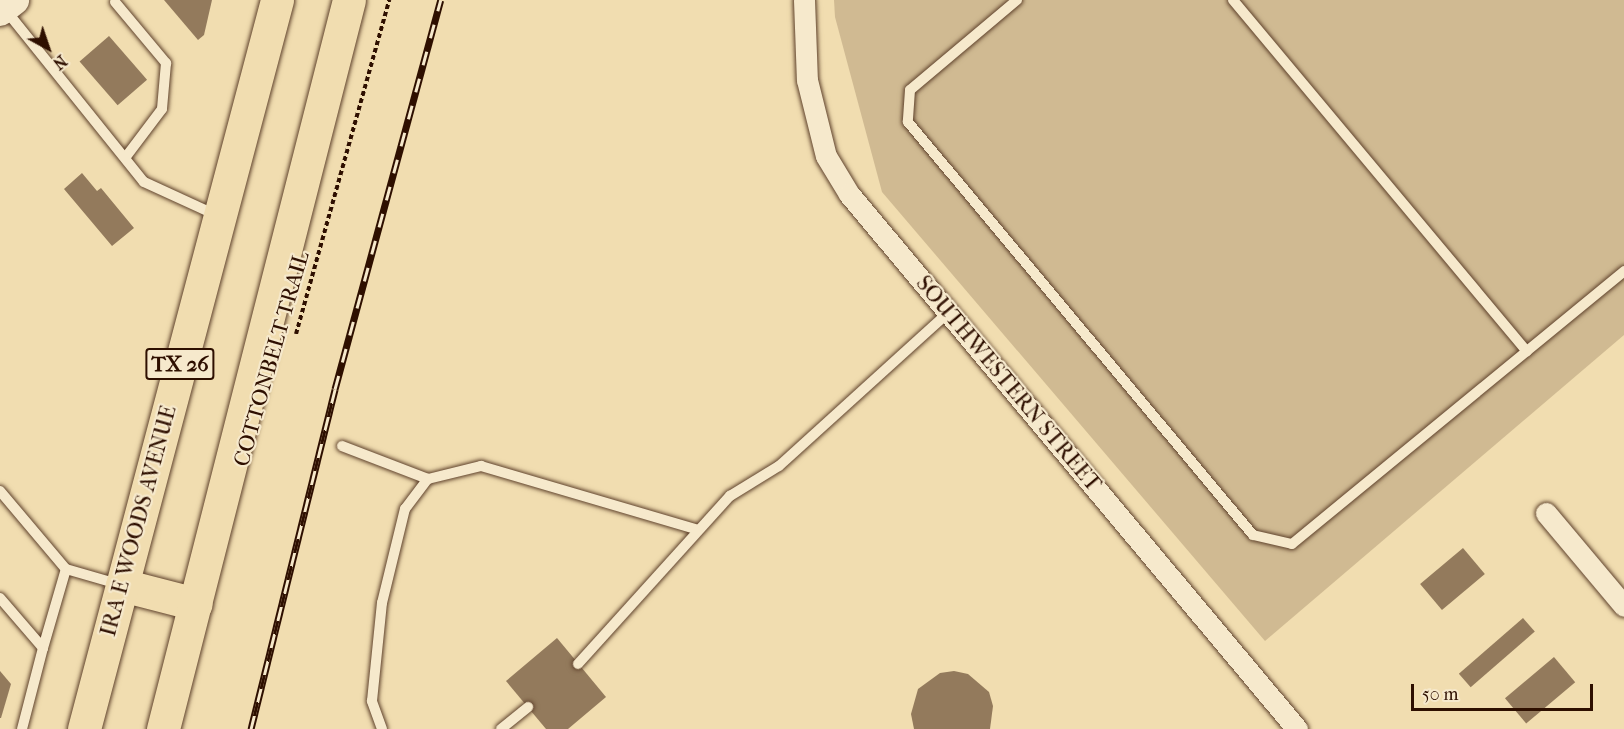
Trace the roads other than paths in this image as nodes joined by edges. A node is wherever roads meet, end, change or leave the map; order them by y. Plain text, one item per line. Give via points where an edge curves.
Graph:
1 (277, 0) edge
2 (350, 0) edge
3 (804, 0) edge
4 (1017, 0) edge
5 (1233, 0) edge
6 (115, 2) dead end
7 (6, 6) edge
8 (125, 158) junction
9 (220, 216) junction
10 (1624, 272) edge
11 (948, 313) junction
12 (1527, 351) junction
13 (342, 446) dead end
14 (428, 479) junction
15 (0, 491) edge
16 (1546, 513) dead end
17 (698, 530) junction
18 (66, 569) junction
19 (122, 585) junction
20 (0, 598) edge
21 (196, 604) junction
22 (1624, 606) edge
23 (43, 648) junction
24 (578, 663) dead end
25 (528, 707) dead end
26 (22, 729) edge
27 (84, 729) edge
28 (163, 729) edge
29 (382, 729) edge
30 (501, 729) edge
31 (1297, 729) edge

1 - 9 main road, IRA E WOODS AVENUE / TX 26
2 - 21 main road
3 - 11 street, SOUTHWESTERN STREET via 807,80 826,156 849,194
4 - 12 lane via 910,90 908,122 1253,535 1292,544
5 - 12 lane
6 - 8 lane via 166,63 162,109
7 - 8 lane
8 - 9 lane via 144,182
9 - 19 main road, IRA E WOODS AVENUE / TX 26
10 - 12 lane
11 - 17 lane via 779,466 730,496
11 - 31 street, SOUTHWESTERN STREET
13 - 14 lane
14 - 17 lane via 481,466
14 - 29 lane via 405,509 382,603 372,701
15 - 18 lane
16 - 22 street
17 - 24 lane
18 - 19 lane
18 - 23 lane
19 - 21 main road
19 - 27 main road, IRA E WOODS AVENUE / TX 26
20 - 23 lane
21 - 28 main road
23 - 26 lane
25 - 30 lane

